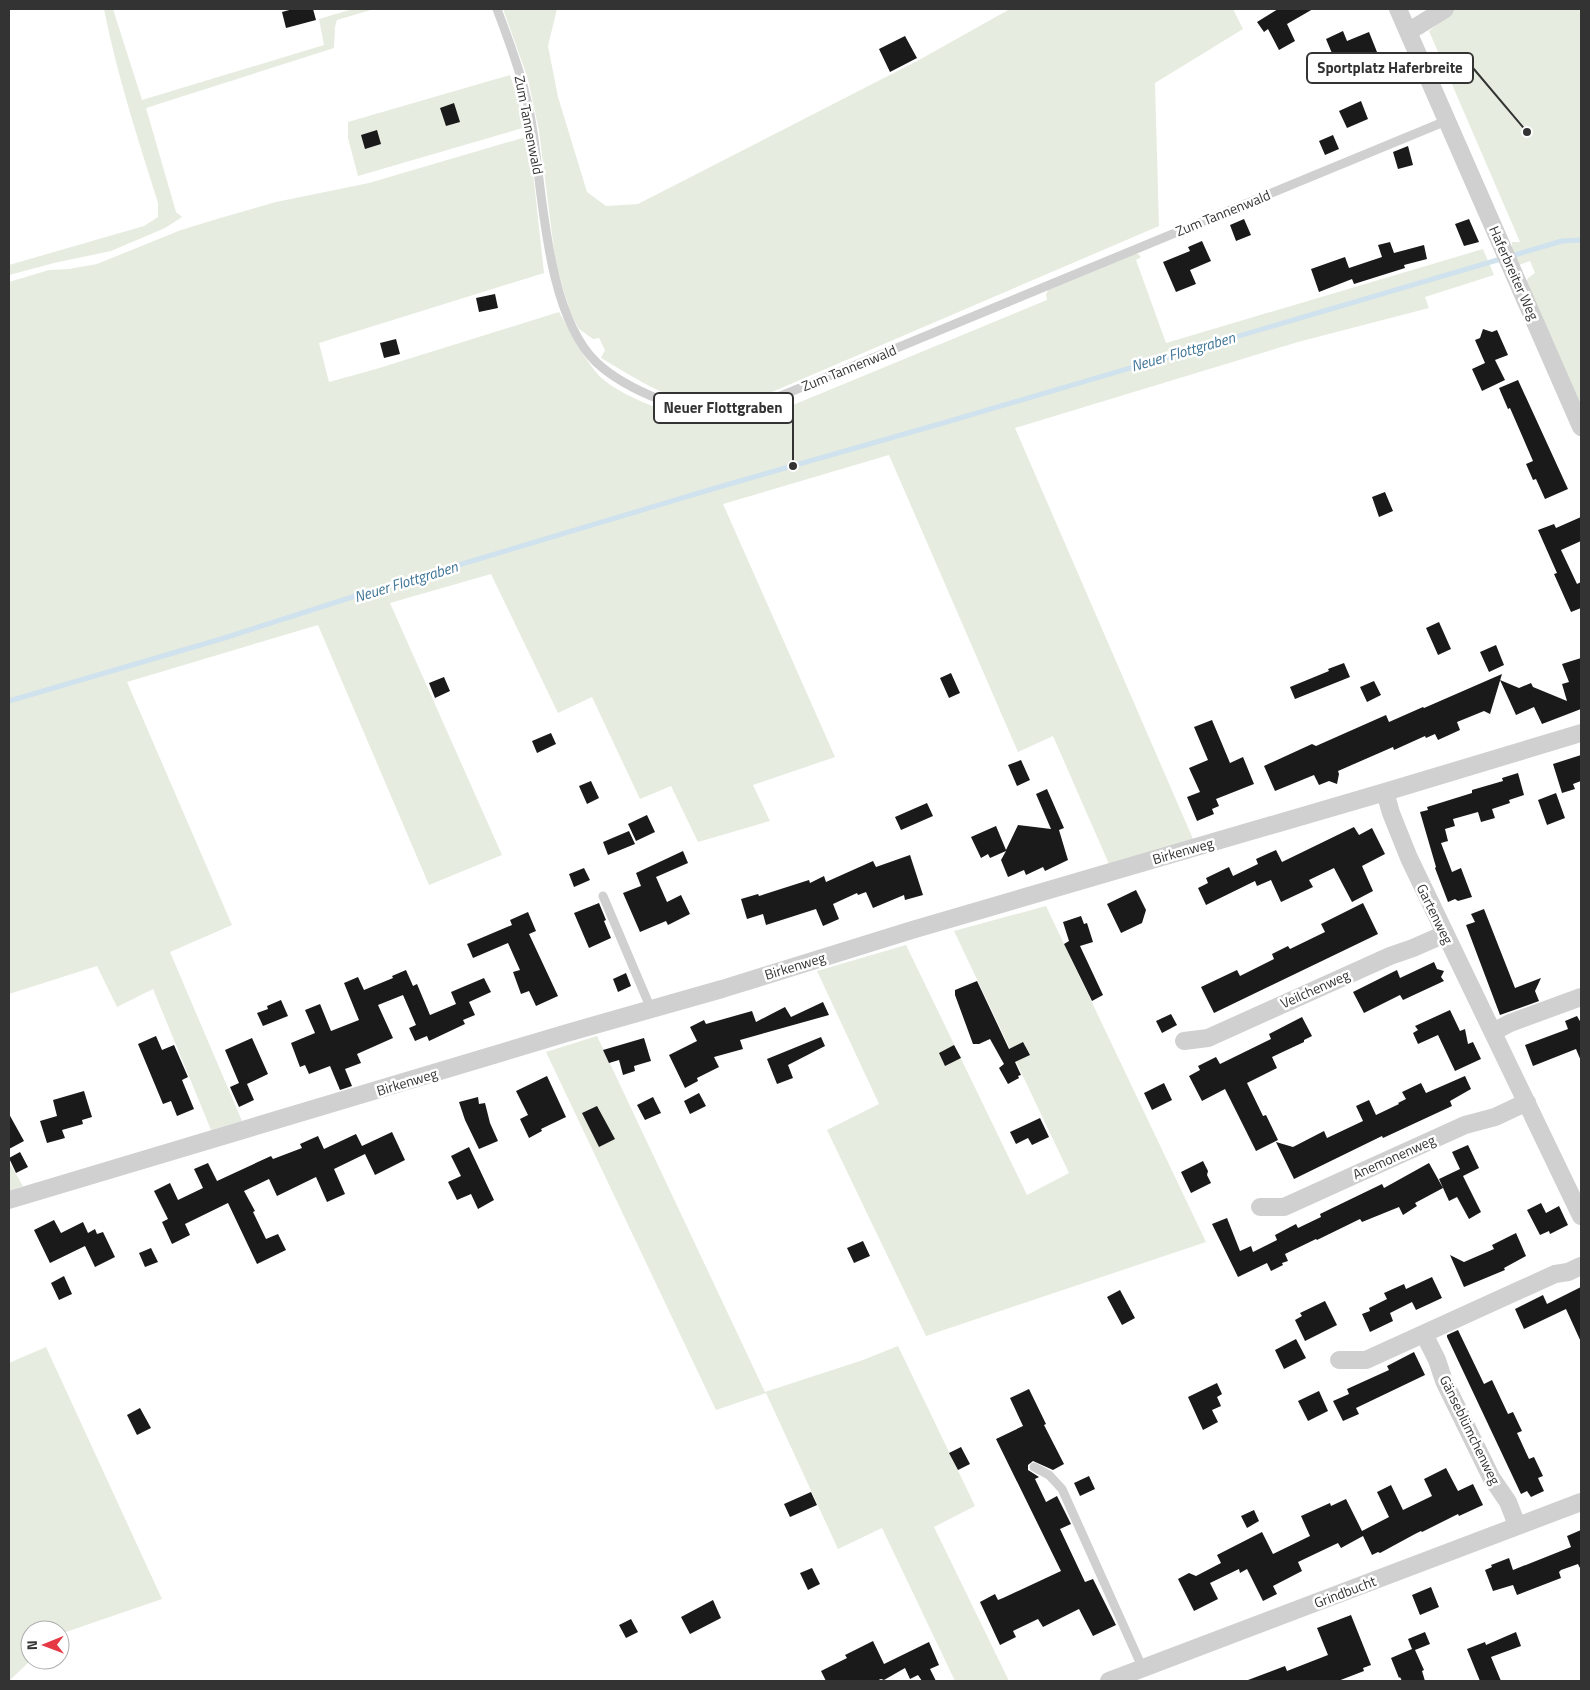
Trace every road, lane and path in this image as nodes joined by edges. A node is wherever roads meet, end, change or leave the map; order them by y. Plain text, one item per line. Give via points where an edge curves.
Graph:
1 (497, 9) edge
2 (1398, 9) edge
3 (1444, 9) edge
4 (1408, 32) junction
5 (1446, 120) junction
6 (1581, 426) edge
7 (1581, 733) edge
8 (1385, 792) junction
9 (603, 896) dead end
10 (1445, 934) junction
11 (1581, 997) edge
12 (651, 1009) junction
13 (1493, 1032) junction
14 (1184, 1041) dead end
15 (1527, 1102) junction
16 (9, 1200) edge
17 (1260, 1207) dead end
18 (1581, 1216) edge
19 (1581, 1266) edge
20 (1424, 1334) junction
21 (1340, 1360) dead end
22 (1034, 1467) dead end
23 (1581, 1502) edge
24 (1517, 1525) junction
25 (1143, 1668) junction
26 (1109, 1681) edge

1 - 5 lane, Zum Tannenwald via 527,102 550,257 560,298 576,335 596,362 612,375 654,397 702,413 734,414 749,409
2 - 4 street, Haferbreiter Weg
3 - 4 street
4 - 5 street, Haferbreiter Weg
5 - 6 street, Haferbreiter Weg
7 - 8 street, Birkenweg
8 - 10 street, Gartenweg via 1404,848
8 - 12 street, Birkenweg
9 - 12 lane
10 - 13 street, Gartenweg
10 - 14 street, Veilchenweg via 1208,1038
11 - 13 street
12 - 16 street, Birkenweg
13 - 15 street, Gartenweg
15 - 17 street, Anemonenweg via 1495,1117 1465,1125 1284,1207
15 - 18 street, Gartenweg
19 - 20 street via 1556,1274
20 - 21 street via 1366,1360
20 - 24 street, Gänseblümchenweg via 1444,1381
22 - 25 lane via 1049,1475 1062,1489
23 - 24 street, Grindbucht
24 - 25 street, Grindbucht
25 - 26 street, Grindbucht

